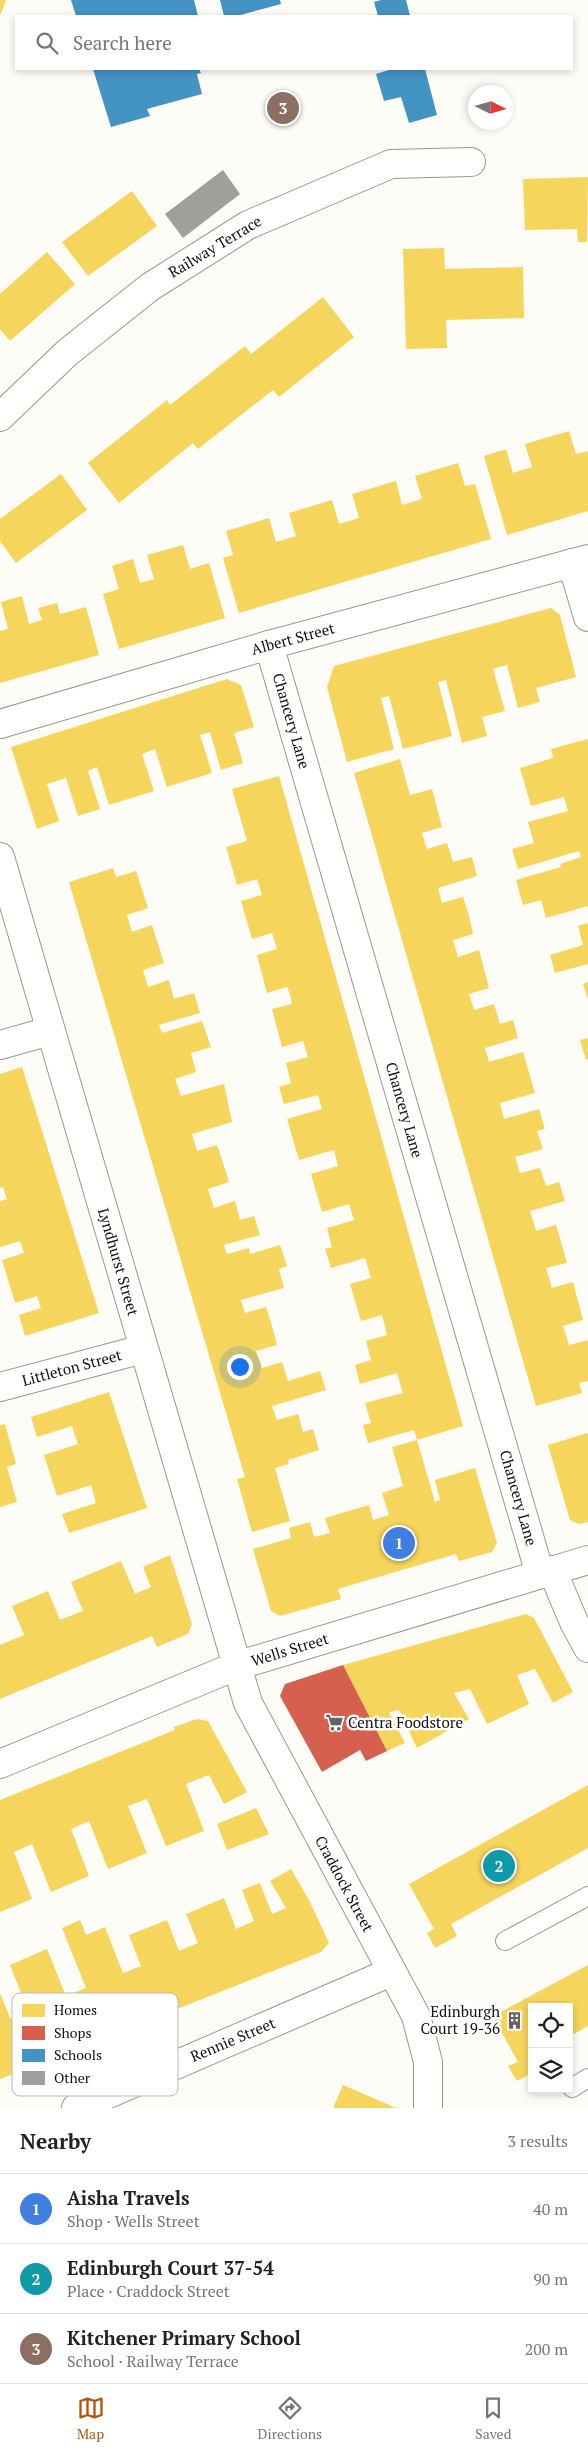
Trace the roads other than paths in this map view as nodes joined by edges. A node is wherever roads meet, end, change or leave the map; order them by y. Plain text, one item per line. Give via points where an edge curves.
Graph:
1 (471, 162) dead end
2 (0, 417) edge
3 (580, 561) edge
4 (588, 617) edge
5 (269, 645) junction
6 (0, 724) edge
7 (0, 856) edge
8 (50, 1032) junction
9 (0, 1045) edge
10 (143, 1348) junction
11 (0, 1387) edge
12 (588, 1560) edge
13 (546, 1572) junction
14 (588, 1648) edge
15 (236, 1666) junction
16 (0, 1764) edge
17 (588, 1896) edge
18 (506, 1941) dead end
19 (391, 1972) junction
20 (178, 2064) edge
21 (588, 2078) edge
22 (573, 2087) edge
23 (104, 2096) edge
24 (76, 2108) edge
25 (428, 2108) edge

1 - 2 street, Railway Terrace via 391,164 248,224 150,287 68,352
3 - 4 street
3 - 5 street, Albert Street
5 - 6 street, Albert Street
5 - 13 street, Chancery Lane
7 - 8 street, Lyndhurst Street
8 - 9 street
8 - 10 street, Lyndhurst Street
10 - 11 street, Littleton Street
10 - 15 street, Lyndhurst Street
12 - 13 street, Wells Street
13 - 14 street, Chancery Lane
13 - 15 street, Wells Street
15 - 16 street, Wells Street
15 - 19 street, Craddock Street via 248,1703
17 - 18 lane
19 - 20 street, Rennie Street
19 - 25 street, Craddock Street via 416,2016 428,2062
21 - 22 lane
23 - 24 street, Rennie Street

